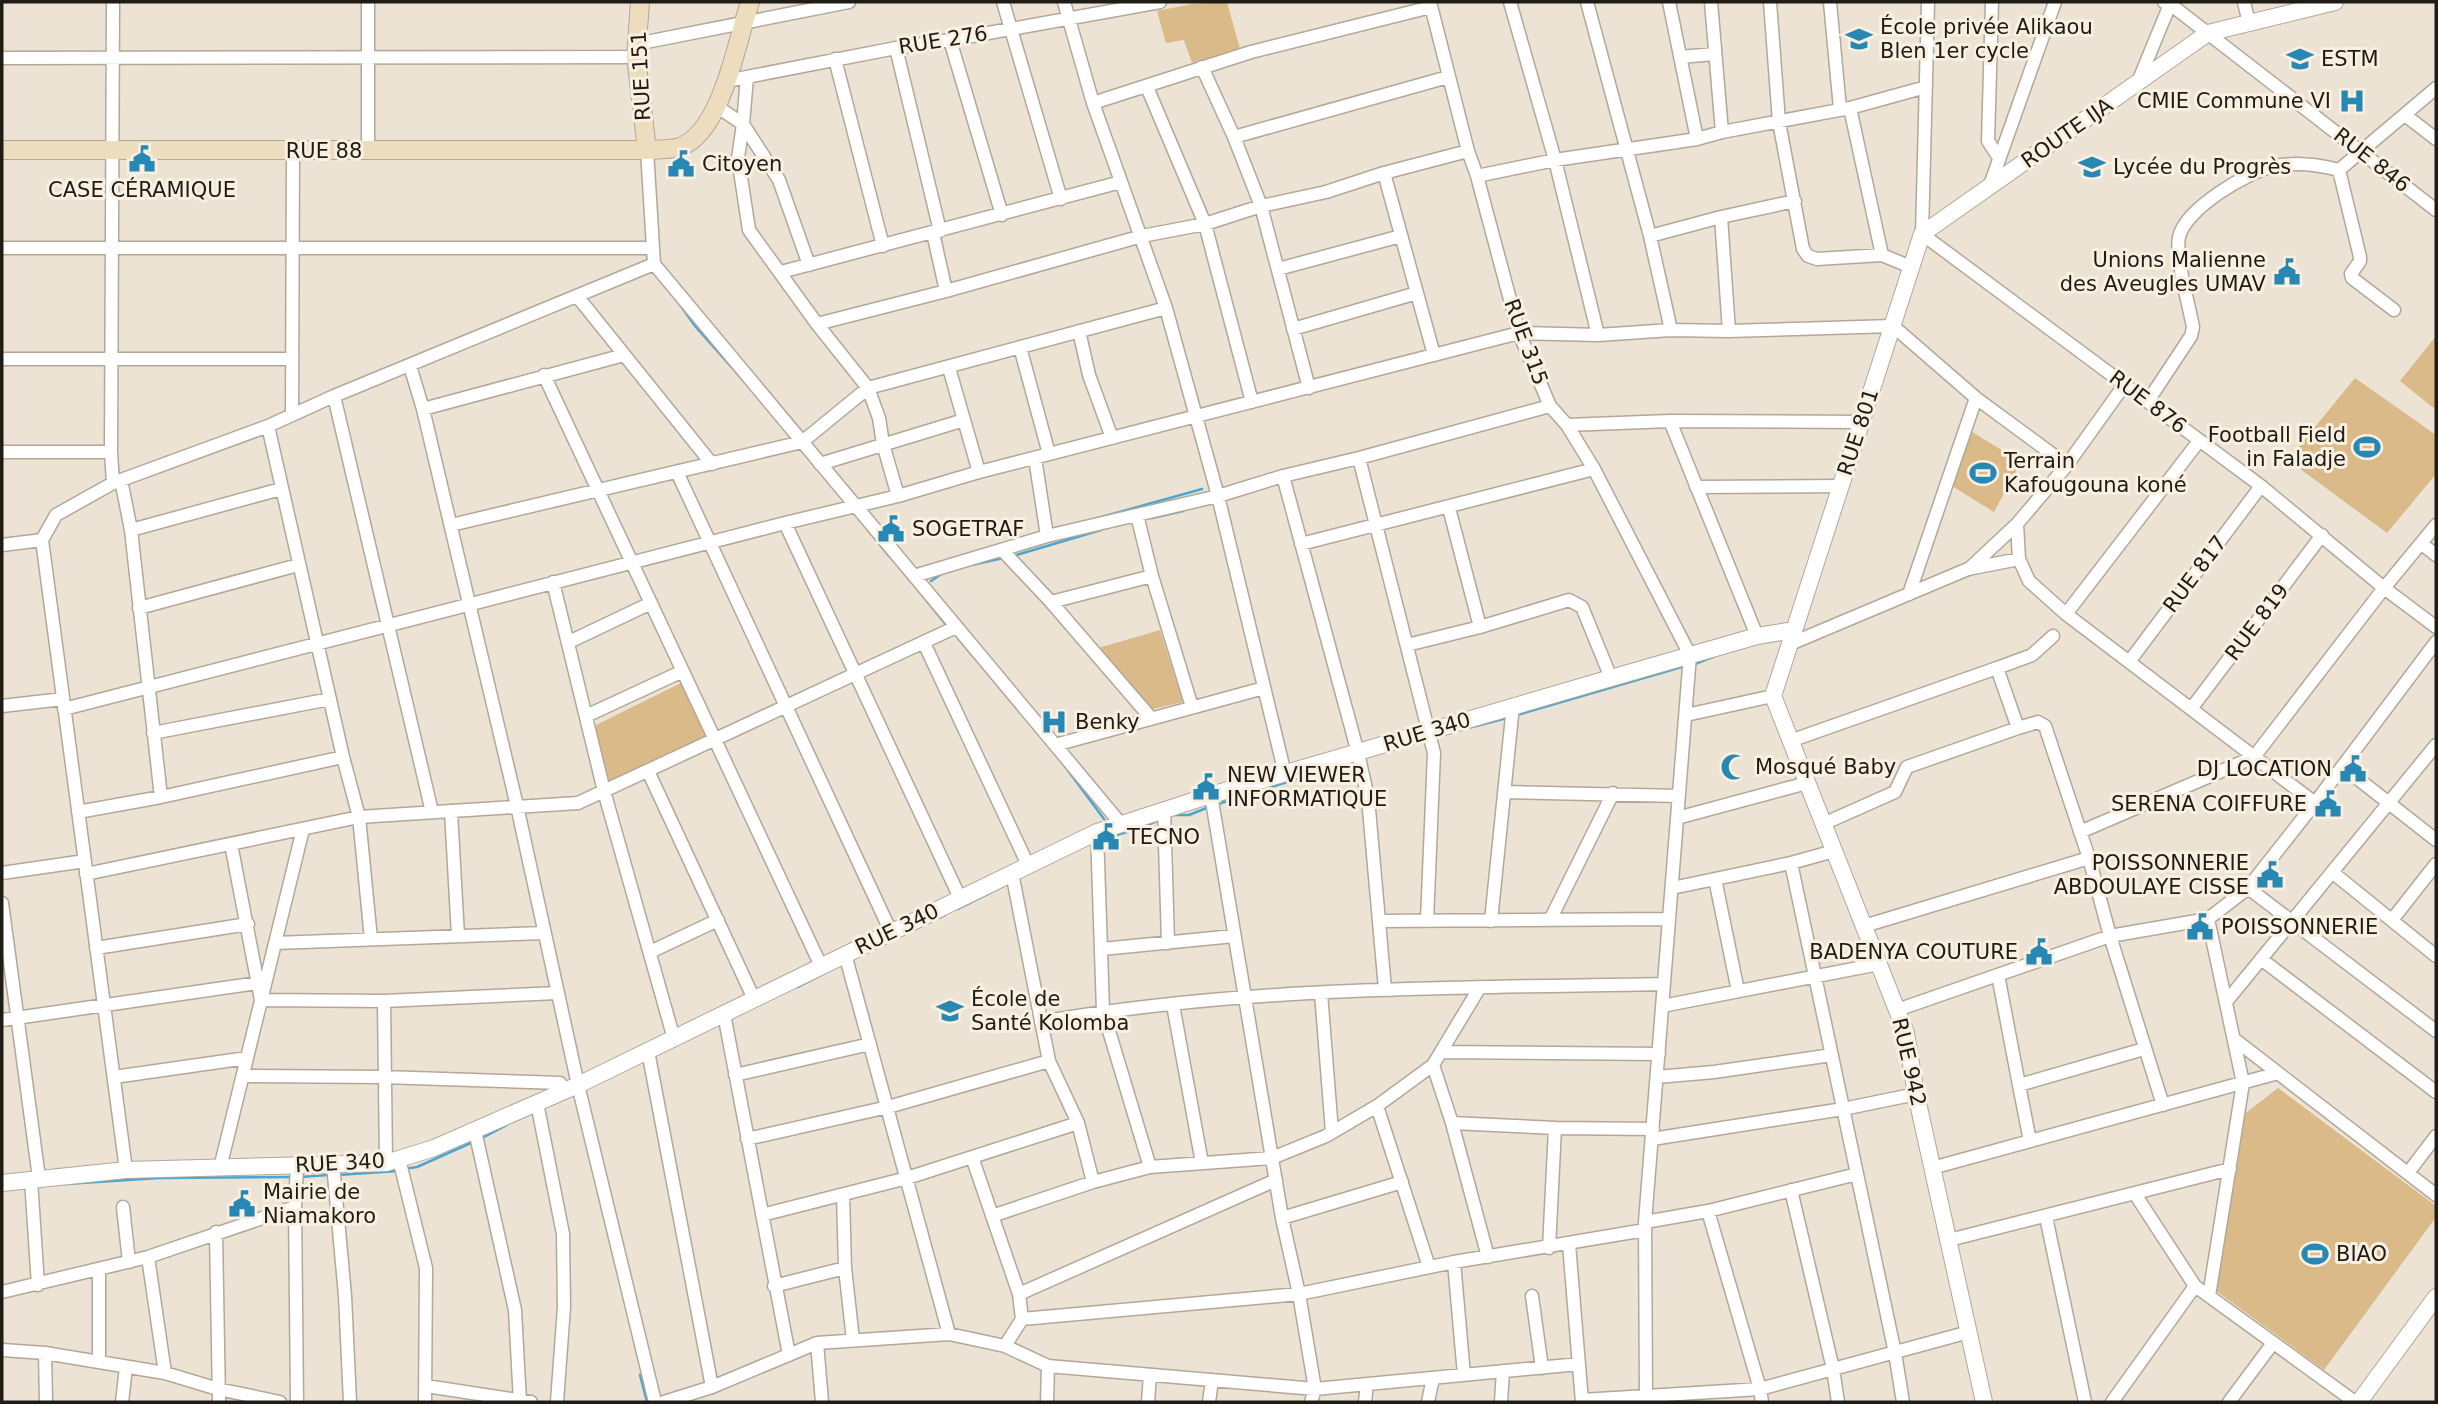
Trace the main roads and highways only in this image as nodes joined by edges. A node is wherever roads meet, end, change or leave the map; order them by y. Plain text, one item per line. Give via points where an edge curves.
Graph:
1 (640, 2) edge
2 (750, 2) edge
3 (2, 150) edge
4 (647, 150) junction

1 - 4 main road, RUE 151 via 636,51
2 - 4 main road, RUE 88 via 726,81 704,130 680,147
3 - 4 main road, RUE 88

